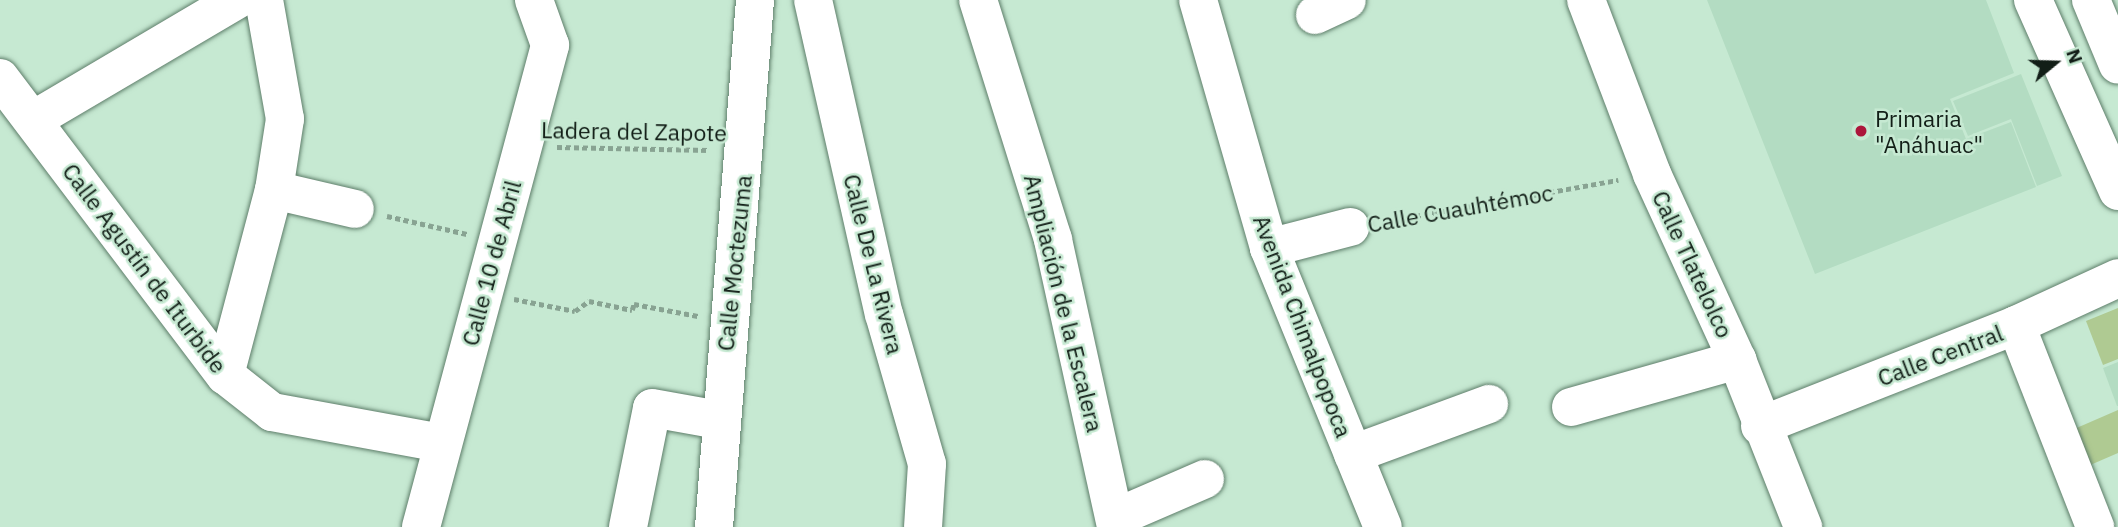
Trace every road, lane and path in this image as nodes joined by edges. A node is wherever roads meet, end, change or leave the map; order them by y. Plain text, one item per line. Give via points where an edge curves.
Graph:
1 (237, 0) edge
2 (264, 0) edge
3 (534, 0) edge
4 (755, 0) edge
5 (813, 0) edge
6 (978, 0) edge
7 (1198, 0) edge
8 (1586, 0) edge
9 (2033, 0) edge
10 (2091, 0) edge
11 (2118, 65) edge
12 (0, 78) edge
13 (33, 120) junction
14 (523, 146) junction
15 (745, 150) junction
16 (1652, 174) junction
17 (274, 190) junction
18 (2118, 191) edge
19 (355, 209) joint
20 (1350, 227) joint
21 (472, 235) dead end
22 (1269, 248) junction
23 (2118, 278) edge
24 (483, 293) junction
25 (728, 323) junction
26 (2016, 325) junction
27 (1737, 360) junction
28 (225, 375) junction
29 (1489, 404) dead end
30 (1572, 407) dead end
31 (719, 420) junction
32 (1760, 426) junction
33 (441, 443) junction
34 (1353, 454) junction
35 (1205, 479) dead end
36 (1116, 522) edge
37 (421, 527) edge
38 (628, 527) edge
39 (714, 527) edge
40 (923, 527) edge
41 (1383, 527) edge
42 (1803, 527) edge
43 (2095, 527) edge

1 - 13 street
2 - 17 street via 285,119
3 - 14 street, Calle 10 de Abril via 550,45
4 - 15 street, Calle Moctezuma
5 - 40 street, Calle De La Rivera via 884,314 927,464
6 - 36 street, Ampliación de la Escalera via 1053,240
7 - 22 street, Avenida Chimalpopoca
8 - 16 street, Calle Tlatelolco
9 - 18 street
10 - 11 street
12 - 13 street, Calle Agustín de Iturbide
13 - 28 street, Calle Agustín de Iturbide
14 - 15 path, Ladera del Zapote
14 - 24 street, Calle 10 de Abril
15 - 25 street, Calle Moctezuma
16 - 20 path, Calle Cuauhtémoc
16 - 27 street, Calle Tlatelolco
17 - 19 street
17 - 28 street
19 - 21 path
20 - 22 street, Calle Cuauhtémoc
22 - 34 street, Avenida Chimalpopoca
23 - 26 street, Calle Central
24 - 25 path via 575,311 589,301 632,310 634,304
24 - 33 street, Calle 10 de Abril
25 - 31 street, Calle Moctezuma
26 - 32 street, Calle Central
26 - 43 street
27 - 30 street
27 - 32 street, Calle Tlatelolco
28 - 33 street, Calle Agustín de Iturbide via 271,412
29 - 34 street
31 - 38 street via 652,408
31 - 39 street, Calle Moctezuma
32 - 42 street, Calle Tlatelolco
33 - 37 street, Calle 10 de Abril
34 - 41 street, Avenida Chimalpopoca
35 - 36 street

